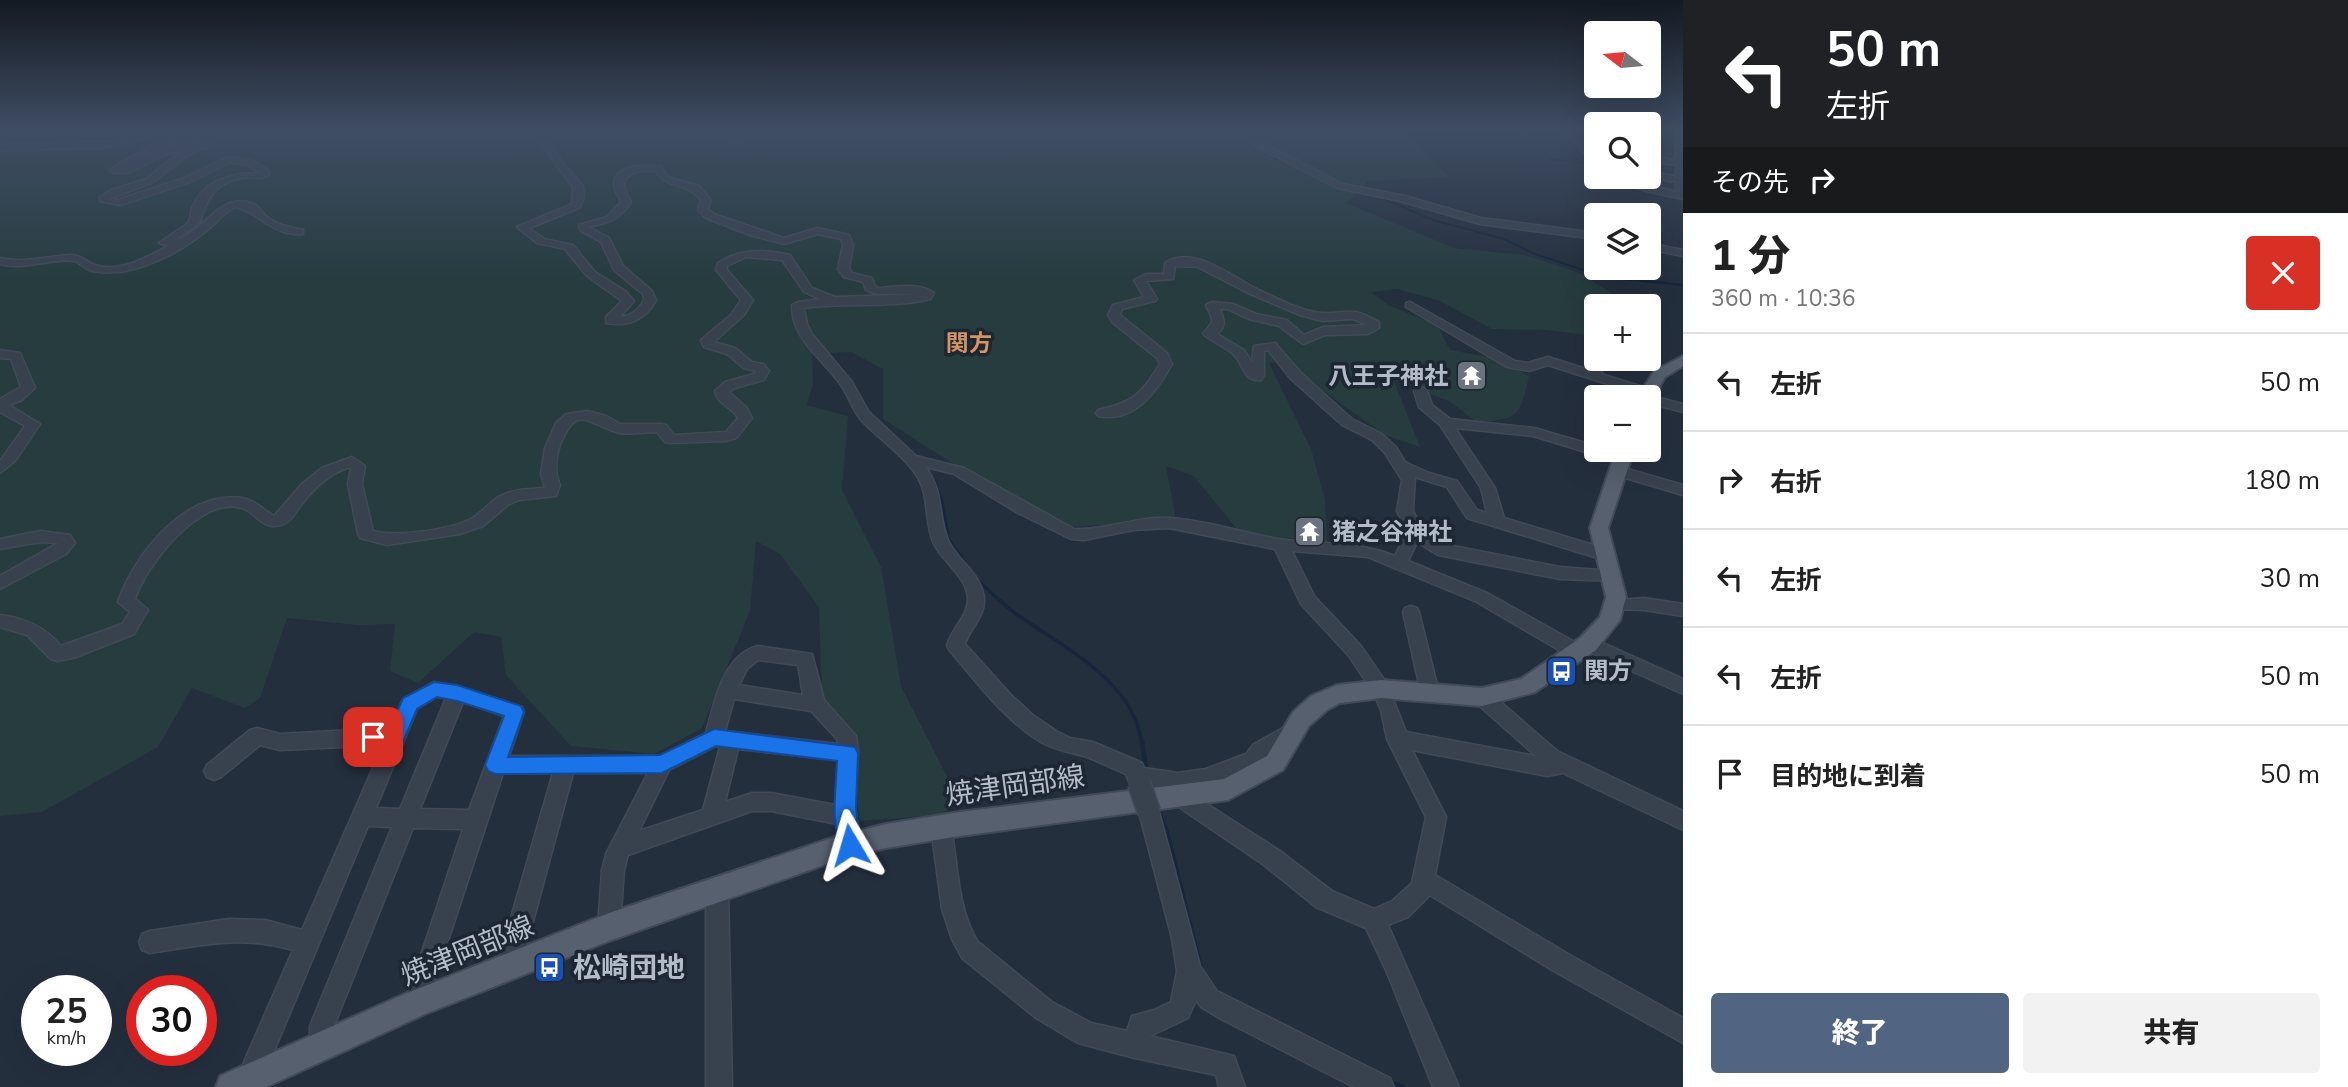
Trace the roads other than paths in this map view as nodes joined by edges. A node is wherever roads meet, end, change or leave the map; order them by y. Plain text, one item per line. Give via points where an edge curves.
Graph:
1 (1681, 180) edge
2 (147, 181) edge
3 (185, 181) edge
4 (227, 181) edge
5 (573, 181) edge
6 (621, 181) edge
7 (671, 181) edge
8 (1330, 181) edge
9 (1649, 189) edge
10 (1682, 195) edge
11 (299, 232) dead end
12 (1584, 234) edge
13 (181, 243) junction
14 (1661, 249) edge
15 (1683, 253) edge
16 (0, 261) edge
17 (834, 300) junction
18 (1410, 305) dead end
19 (0, 354) edge
20 (1683, 361) edge
21 (1595, 371) edge
22 (1593, 376) junction
23 (1617, 385) edge
24 (1652, 385) edge
25 (1421, 391) dead end
26 (1661, 401) edge
27 (0, 404) edge
28 (1683, 408) edge
29 (1103, 413) dead end
30 (1446, 423) junction
31 (1584, 448) edge
32 (911, 459) junction
33 (1620, 462) edge
34 (1625, 462) edge
35 (1401, 464) junction
36 (0, 468) edge
37 (1683, 491) edge
38 (1497, 522) junction
39 (1415, 531) junction
40 (0, 544) edge
41 (1280, 545) junction
42 (1399, 563) junction
43 (1608, 566) junction
44 (0, 583) edge
45 (1615, 605) junction
46 (1683, 610) edge
47 (1412, 612) dead end
48 (0, 621) edge
49 (1582, 648) junction
50 (1683, 687) edge
51 (1381, 689) junction
52 (729, 691) junction
53 (457, 693) junction
54 (1430, 693) junction
55 (1482, 697) junction
56 (816, 704) junction
57 (1294, 732) junction
58 (396, 736) junction
59 (723, 739) junction
60 (1397, 739) junction
61 (848, 753) junction
62 (662, 764) junction
63 (1563, 764) junction
64 (495, 765) junction
65 (565, 765) junction
66 (214, 771) dead end
67 (1138, 779) junction
68 (1180, 797) junction
69 (846, 816) junction
70 (362, 817) junction
71 (711, 817) junction
72 (405, 818) junction
73 (476, 820) junction
74 (1683, 821) edge
75 (941, 827) junction
76 (850, 845) junction
77 (619, 848) junction
78 (1423, 879) junction
79 (717, 888) junction
80 (1374, 920) junction
81 (609, 928) junction
82 (150, 942) dead end
83 (308, 943) junction
84 (509, 966) junction
85 (1189, 971) junction
86 (417, 1003) junction
87 (1683, 1031) edge
88 (322, 1045) junction
89 (1135, 1046) junction
90 (250, 1081) edge
91 (719, 1087) edge
92 (1232, 1087) edge
93 (1381, 1087) edge
94 (1446, 1087) edge

1 - 10 street
2 - 3 street via 103,199 117,203
4 - 13 street via 215,185 197,208 191,226 164,243
5 - 6 street via 578,186 576,206 522,227 541,241 569,247 591,274 621,293 628,302 610,320 620,321 641,313 650,300 648,293 620,271 605,240 583,228 611,219 624,206
7 - 17 street via 696,188 706,200 703,210 710,216 754,233 784,241 818,232 845,237 843,270 868,280 870,288 928,293 916,299
8 - 12 street via 1475,220
9 - 10 street
11 - 13 street via 274,225 258,216 254,208 234,204
13 - 16 street via 160,257 112,268 91,267 74,258
14 - 15 street
17 - 32 street via 799,305 806,336 851,390 867,418
17 - 48 street via 808,290 786,257 746,253 722,265 747,300 736,319 713,334 708,344 731,351 762,371 759,377 722,391 745,418 732,435 670,439 661,428 617,428 594,417 571,417 563,422 552,448 551,493 516,495 460,529 387,540 366,534 355,484 358,466 352,462 337,465 309,483 284,518 274,522 266,521 247,504 233,503 213,507 183,523 164,539 131,584 126,602 140,610 128,629 57,654 40,633
18 - 22 street via 1511,364 1529,368 1548,361
19 - 27 street via 16,356 28,388
20 - 24 main road via 1662,370
21 - 22 street
22 - 23 street
25 - 30 street via 1426,407
26 - 28 street
27 - 36 street via 33,424 19,441 16,454
29 - 35 street via 1139,401 1159,380 1166,364 1163,356 1116,319 1117,307 1152,299 1140,280 1165,279 1171,274 1170,263 1193,261 1304,313 1355,315 1375,325 1368,330 1323,331 1303,340 1283,323 1216,303 1212,308 1218,327 1209,334 1233,347 1256,377 1258,349 1271,346 1296,376 1347,422 1377,438
30 - 31 street via 1534,432
30 - 38 street via 1488,488
32 - 41 street via 958,471 1072,534 1170,523
32 - 67 street via 932,490 938,535 975,592 974,612 956,646 1027,722 1068,746 1086,748 1135,769
33 - 43 main road via 1599,528
34 - 37 street
35 - 38 street via 1452,484 1472,514
35 - 39 street via 1409,480 1405,511
38 - 43 street
39 - 42 street
39 - 43 street via 1438,549 1560,573
40 - 44 street via 40,536 64,538 67,543
41 - 42 street via 1370,552
41 - 51 street via 1307,600 1355,651
42 - 49 street via 1481,597
43 - 45 main road
45 - 46 street
45 - 49 main road, 焼津岡部線 via 1610,620
47 - 54 street
49 - 50 street
49 - 55 main road, 焼津岡部線 via 1527,686
51 - 54 main road, 焼津岡部線
51 - 57 main road, 焼津岡部線 via 1337,694 1319,703
51 - 60 street
52 - 56 street
52 - 56 street via 734,674 755,652 806,659
52 - 59 street
53 - 58 street via 434,689 410,704
53 - 64 street via 515,712
53 - 72 street
54 - 55 main road, 焼津岡部線
55 - 63 street
56 - 61 street via 846,736
57 - 67 street via 1261,750 1253,760 1207,778 1178,782
57 - 68 main road, 焼津岡部線 via 1275,763 1244,781 1228,789
58 - 66 street via 281,742 257,736
58 - 70 street
59 - 61 street
59 - 62 street
59 - 71 street
60 - 63 street via 1521,764
60 - 78 street via 1436,817
61 - 69 street
62 - 65 street
62 - 77 street
63 - 74 street
64 - 65 street
64 - 73 street
65 - 84 street
67 - 85 street, bridge via 1165,865
68 - 75 main road, 焼津岡部線
68 - 80 street via 1324,899
69 - 71 street via 752,802
69 - 76 street
70 - 72 street
70 - 83 street
71 - 77 street
72 - 73 street
72 - 88 street via 322,1026
73 - 86 street
75 - 76 main road, 焼津岡部線
75 - 89 street via 964,943 1064,1024
76 - 79 main road, 焼津岡部線
77 - 81 street
78 - 80 street via 1422,888 1400,909
78 - 87 street
79 - 81 main road, 焼津岡部線
79 - 91 street
80 - 94 street
81 - 84 main road, 焼津岡部線
82 - 83 street via 229,930 265,931
83 - 90 street
84 - 86 main road, 焼津岡部線
85 - 89 street via 1180,1010 1141,1026
85 - 93 street via 1209,999
86 - 88 main road, 焼津岡部線
88 - 90 main road, 焼津岡部線
89 - 92 street via 1226,1065

